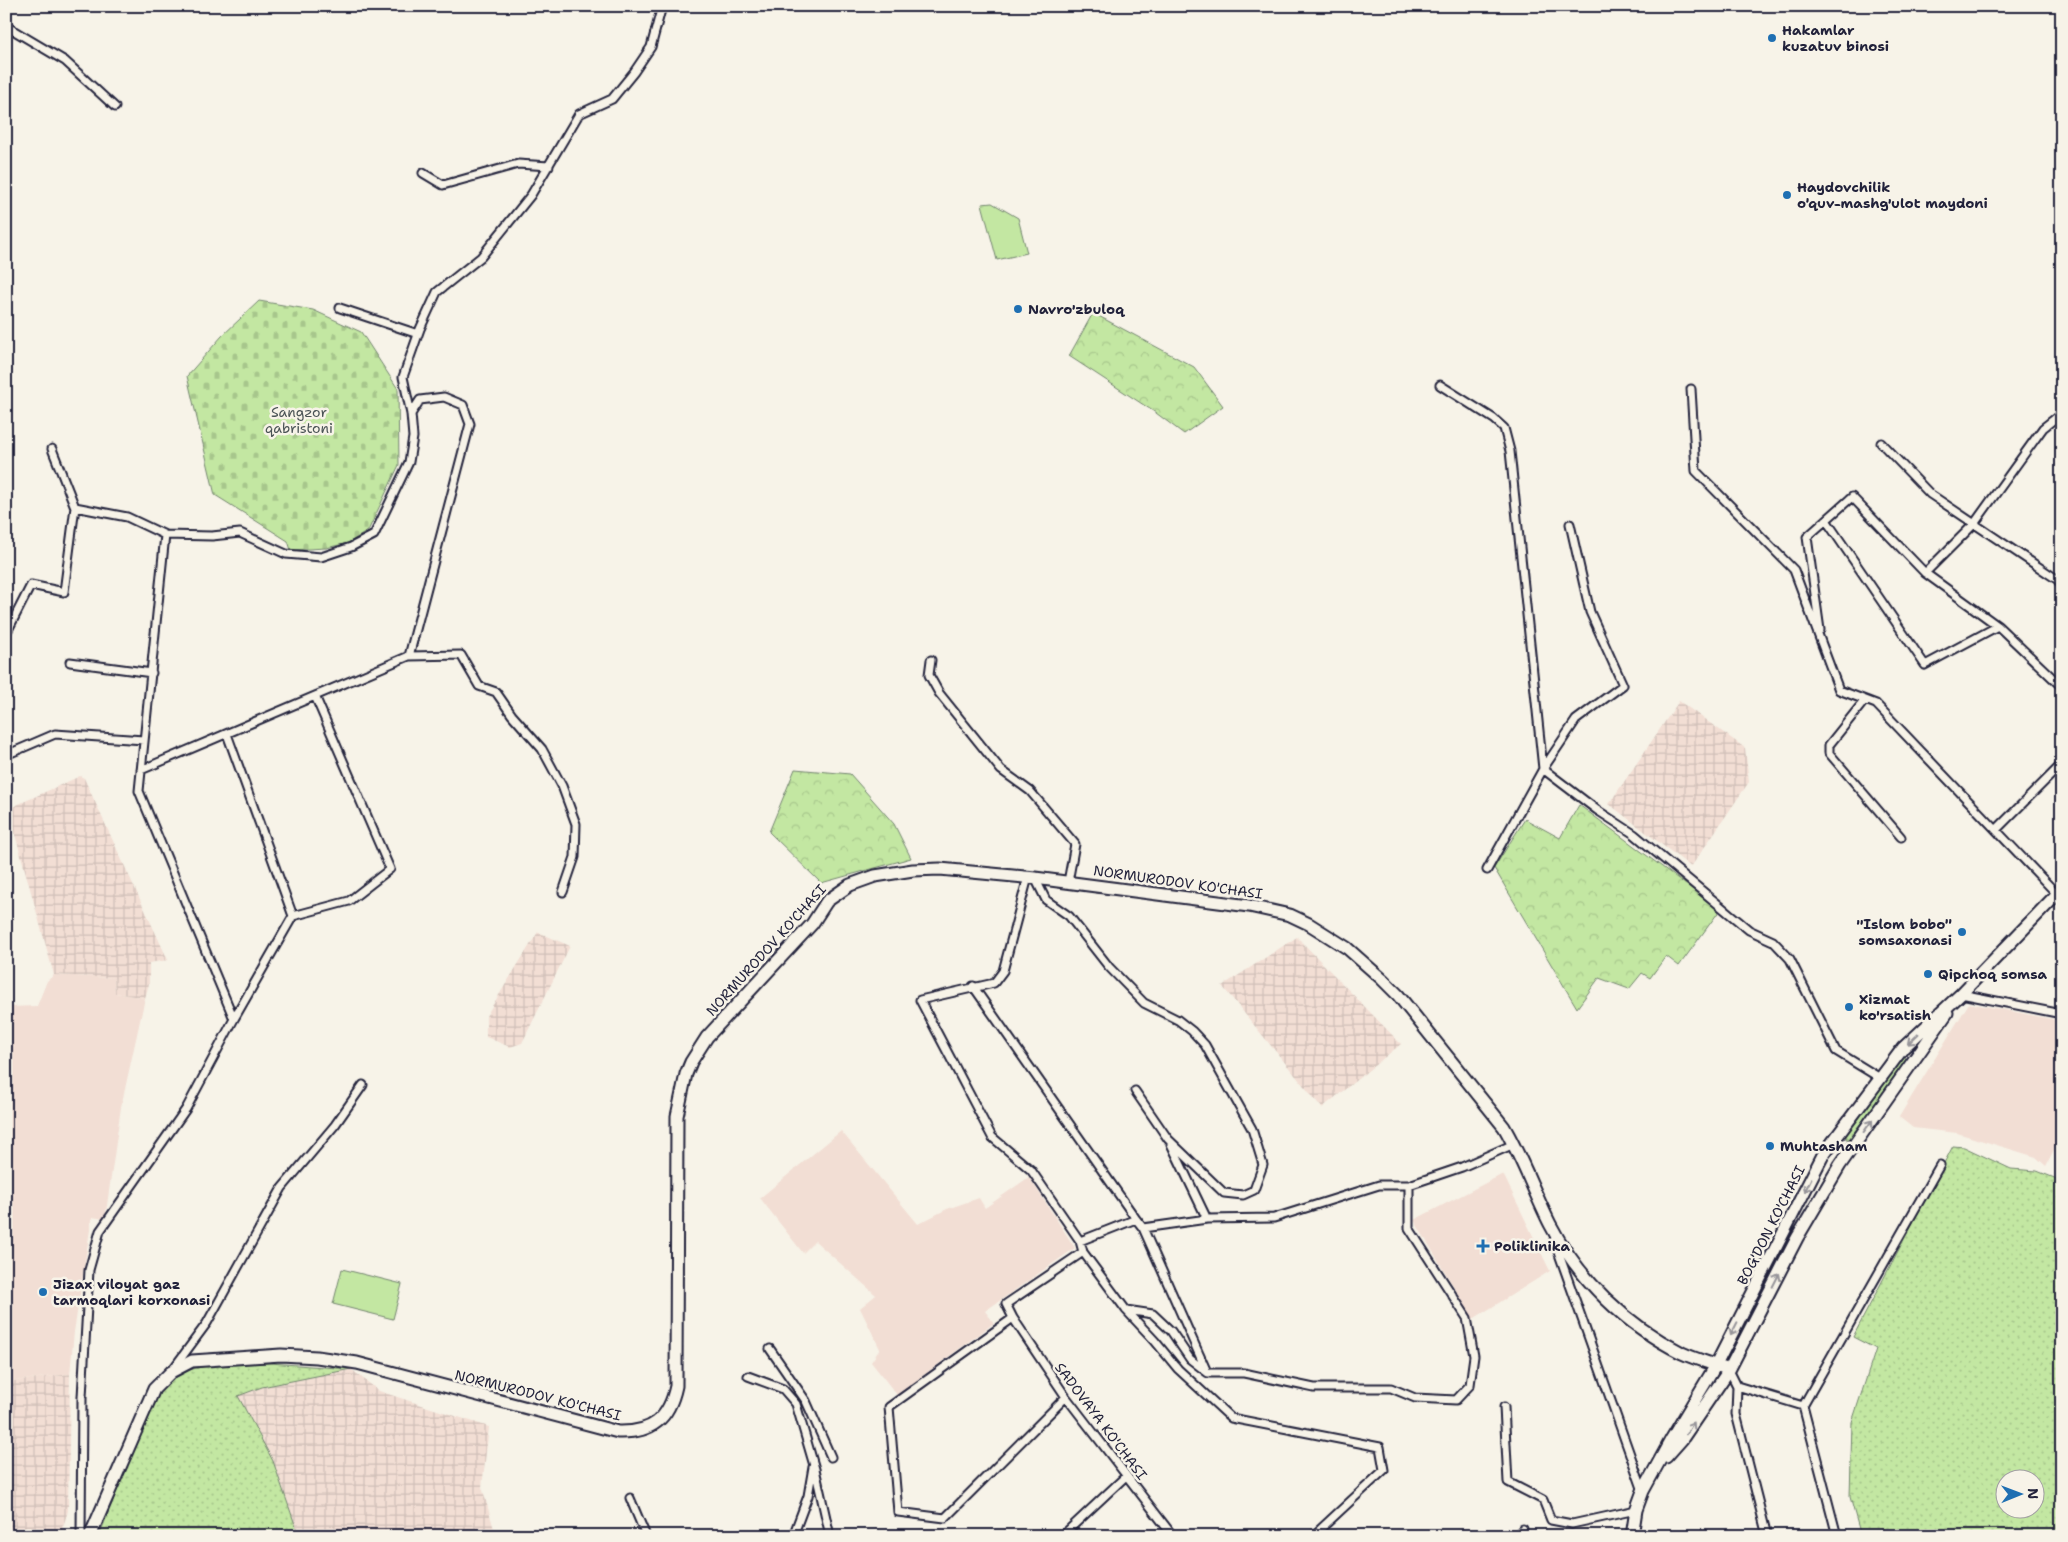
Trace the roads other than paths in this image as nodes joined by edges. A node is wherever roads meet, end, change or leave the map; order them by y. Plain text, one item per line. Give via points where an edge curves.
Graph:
1 (662, 6) edge
2 (6, 26) edge
3 (115, 107) dead end
4 (549, 166) junction
5 (424, 173) dead end
6 (340, 308) dead end
7 (418, 334) junction
8 (1440, 385) dead end
9 (1691, 389) dead end
10 (2062, 413) edge
11 (411, 414) junction
12 (1880, 444) dead end
13 (52, 449) dead end
14 (75, 507) junction
15 (1826, 520) junction
16 (1570, 524) dead end
17 (1974, 524) junction
18 (164, 535) junction
19 (1925, 573) junction
20 (2062, 587) edge
21 (1998, 626) junction
22 (8, 630) dead end
23 (1822, 643) junction
24 (409, 656) junction
25 (931, 660) dead end
26 (70, 662) dead end
27 (152, 673) junction
28 (2062, 687) edge
29 (315, 696) junction
30 (1865, 700) junction
31 (226, 734) junction
32 (144, 740) junction
33 (6, 755) edge
34 (2062, 764) edge
35 (141, 770) junction
36 (1543, 770) junction
37 (1996, 830) junction
38 (1901, 837) dead end
39 (1488, 870) dead end
40 (1032, 877) junction
41 (1068, 882) junction
42 (563, 892) dead end
43 (2059, 892) edge
44 (292, 916) junction
45 (973, 986) junction
46 (1961, 994) junction
47 (2062, 1014) edge
48 (234, 1019) junction
49 (1880, 1078) junction
50 (363, 1085) dead end
51 (1135, 1091) dead end
52 (1168, 1139) junction
53 (1514, 1144) junction
54 (1823, 1155) junction
55 (1840, 1164) junction
56 (1940, 1165) dead end
57 (1409, 1185) junction
58 (1545, 1214) junction
59 (1136, 1219) junction
60 (1207, 1219) junction
61 (1143, 1228) junction
62 (1080, 1241) junction
63 (1083, 1252) junction
64 (1126, 1310) junction
65 (1013, 1318) junction
66 (770, 1348) dead end
67 (1716, 1365) junction
68 (1729, 1370) junction
69 (171, 1372) junction
70 (1208, 1373) junction
71 (748, 1376) dead end
72 (1738, 1386) junction
73 (1066, 1397) junction
74 (1803, 1406) junction
75 (1504, 1407) dead end
76 (831, 1457) dead end
77 (814, 1464) junction
78 (1657, 1465) junction
79 (1126, 1476) junction
80 (1643, 1492) junction
81 (630, 1498) dead end
82 (1636, 1510) junction
83 (1523, 1529) dead end
84 (81, 1536) edge
85 (90, 1536) edge
86 (646, 1536) edge
87 (793, 1536) edge
88 (830, 1536) edge
89 (1062, 1536) edge
90 (1173, 1536) edge
91 (1313, 1536) edge
92 (1516, 1536) edge
93 (1632, 1536) edge
94 (1767, 1536) edge
95 (1837, 1536) edge

1 - 4 street via 651,48 612,99 579,114
2 - 3 street via 65,61
4 - 5 street via 518,164 443,185
4 - 7 street via 531,195 481,257 437,292
6 - 7 street
7 - 11 street via 403,378
8 - 36 street via 1504,428 1510,451
9 - 23 street via 1696,471 1794,570
10 - 17 street via 2043,428
11 - 18 street via 413,437 409,462 374,535 351,547 321,557 286,554 240,533
11 - 24 street via 420,400 444,397 463,405 470,424
12 - 17 street via 1930,494
13 - 14 street
14 - 18 street via 127,517
14 - 22 street via 64,592 31,585
15 - 19 street via 1852,497
15 - 21 street via 1926,665
15 - 23 street via 1807,537
16 - 36 street via 1590,612 1623,685 1576,720
17 - 19 street
17 - 20 street via 2058,580
18 - 27 street
19 - 21 street
21 - 28 street
23 - 30 street via 1839,690
24 - 29 street
24 - 42 street via 461,655 479,686 496,692 542,749 562,786 576,824 575,857
25 - 41 street via 929,675 940,694 1001,770 1030,791 1075,844
26 - 27 street
27 - 32 street
29 - 31 street
29 - 44 street via 390,870 348,901
30 - 37 street via 1876,704
30 - 38 street via 1829,744 1829,753
31 - 35 street
31 - 44 street
32 - 33 street via 55,734
32 - 35 street
34 - 37 street
35 - 48 street via 139,791
36 - 39 street
36 - 49 street via 1634,834 1749,930 1773,940 1790,959 1836,1051
37 - 43 street
40 - 41 main road, NORMURODOV KO'CHASI
40 - 45 street via 1003,971 994,983
40 - 52 street via 1046,900 1069,916 1109,967 1144,1003 1178,1020 1204,1045 1252,1129 1263,1164 1254,1190 1243,1196 1224,1193
40 - 69 main road, NORMURODOV KO'CHASI via 926,869 874,876 850,885 827,901 812,924 724,1017 699,1049 686,1074 676,1116 676,1386 670,1408 654,1424 628,1432 608,1430 357,1363 317,1357 281,1355 192,1361
41 - 53 main road, NORMURODOV KO'CHASI via 1269,910 1290,915 1321,931 1365,964 1398,995 1504,1127
43 - 46 main road, BOG'DON KO'CHASI
44 - 48 street
45 - 59 street
45 - 62 street via 920,1000 992,1137 1031,1170
46 - 47 street
46 -> 49 main road, BOG'DON KO'CHASI via 1903,1048
55 -> 46 main road, BOG'DON KO'CHASI
48 - 84 street via 186,1109 100,1231 89,1280 82,1397
49 - 54 main road, BOG'DON KO'CHASI
50 - 69 street via 335,1125 282,1188 207,1323
51 - 52 street
52 - 60 street
53 - 57 street via 1462,1168
53 - 58 main road, NORMURODOV KO'CHASI
54 - 55 main road via 1836,1153
54 -> 67 main road, BOG'DON KO'CHASI
68 -> 55 main road, BOG'DON KO'CHASI via 1797,1238
56 - 74 street
57 - 60 street via 1379,1185 1274,1218
57 - 70 street via 1409,1228 1467,1318 1474,1356 1470,1385 1456,1400 1415,1398 1391,1388 1314,1388 1244,1373
58 - 67 main road, NORMURODOV KO'CHASI via 1578,1267 1624,1316 1670,1346
58 - 80 street
59 - 61 street
59 - 62 street
60 - 61 street
61 - 70 street
62 - 63 street
63 - 64 street
63 - 65 street via 1006,1304
64 - 70 street via 1153,1314 1171,1331 1190,1359
64 - 91 street via 1178,1369 1231,1418 1380,1447 1384,1470
65 - 73 street, SADOVAYA KO'CHASI
65 - 73 street via 888,1407 898,1512 945,1518
66 - 76 street via 806,1401
67 - 68 main road, NORMURODOV KO'CHASI
67 - 78 main road
68 - 72 street
78 -> 68 main road via 1682,1439
69 - 85 main road, NORMURODOV KO'CHASI via 154,1390
71 - 77 street via 784,1389 796,1404
72 - 74 street
72 - 94 street via 1736,1414
73 - 79 street, SADOVAYA KO'CHASI
74 - 95 street
75 - 82 street via 1508,1482 1543,1500 1551,1520 1572,1524
77 - 87 street via 808,1496
77 - 88 street
78 - 80 main road
79 - 89 street
79 - 90 street, SADOVAYA KO'CHASI
80 - 82 main road
81 - 86 street
82 - 93 main road
83 - 92 street

